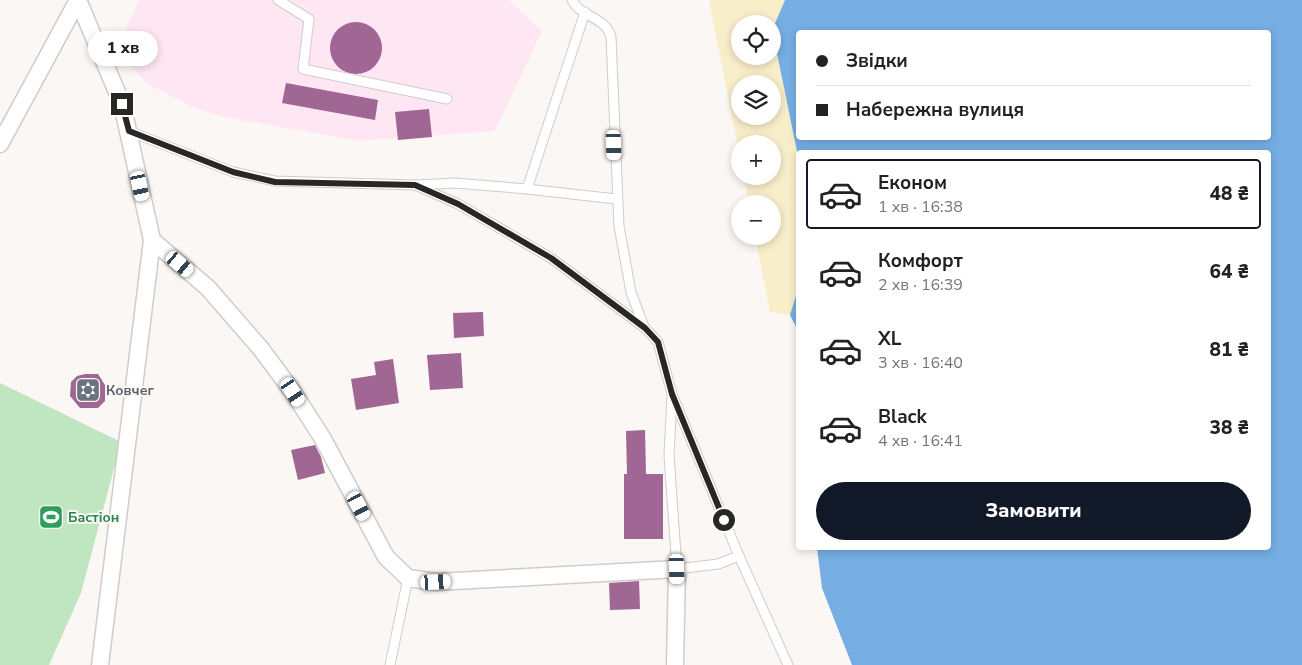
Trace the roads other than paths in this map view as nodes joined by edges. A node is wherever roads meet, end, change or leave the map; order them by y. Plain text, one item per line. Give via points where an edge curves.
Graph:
1 (78, 0) edge
2 (278, 0) edge
3 (572, 0) edge
4 (584, 12) junction
5 (447, 99) dead end
6 (129, 131) junction
7 (0, 144) edge
8 (415, 185) junction
9 (527, 189) junction
10 (616, 199) junction
11 (152, 240) junction
12 (645, 328) junction
13 (672, 394) junction
14 (739, 556) junction
15 (677, 569) junction
16 (408, 578) junction
17 (100, 665) edge
18 (390, 665) edge
19 (675, 665) edge
20 (788, 665) edge

1 - 6 street via 122,104
1 - 7 street
2 - 5 lane via 309,19 302,69
3 - 4 lane
4 - 9 lane
4 - 10 lane via 602,22 611,37
6 - 8 lane via 233,172 275,182
6 - 11 street
8 - 9 lane via 456,183
8 - 12 lane via 458,204 551,258
9 - 10 lane
10 - 12 lane via 629,282
11 - 16 street via 208,288 261,349 324,439 386,557
11 - 17 street
12 - 13 lane via 658,342
13 - 14 lane
13 - 15 lane via 669,455
14 - 15 lane via 718,564
14 - 20 lane
15 - 16 street via 436,582
15 - 19 street
16 - 18 lane

